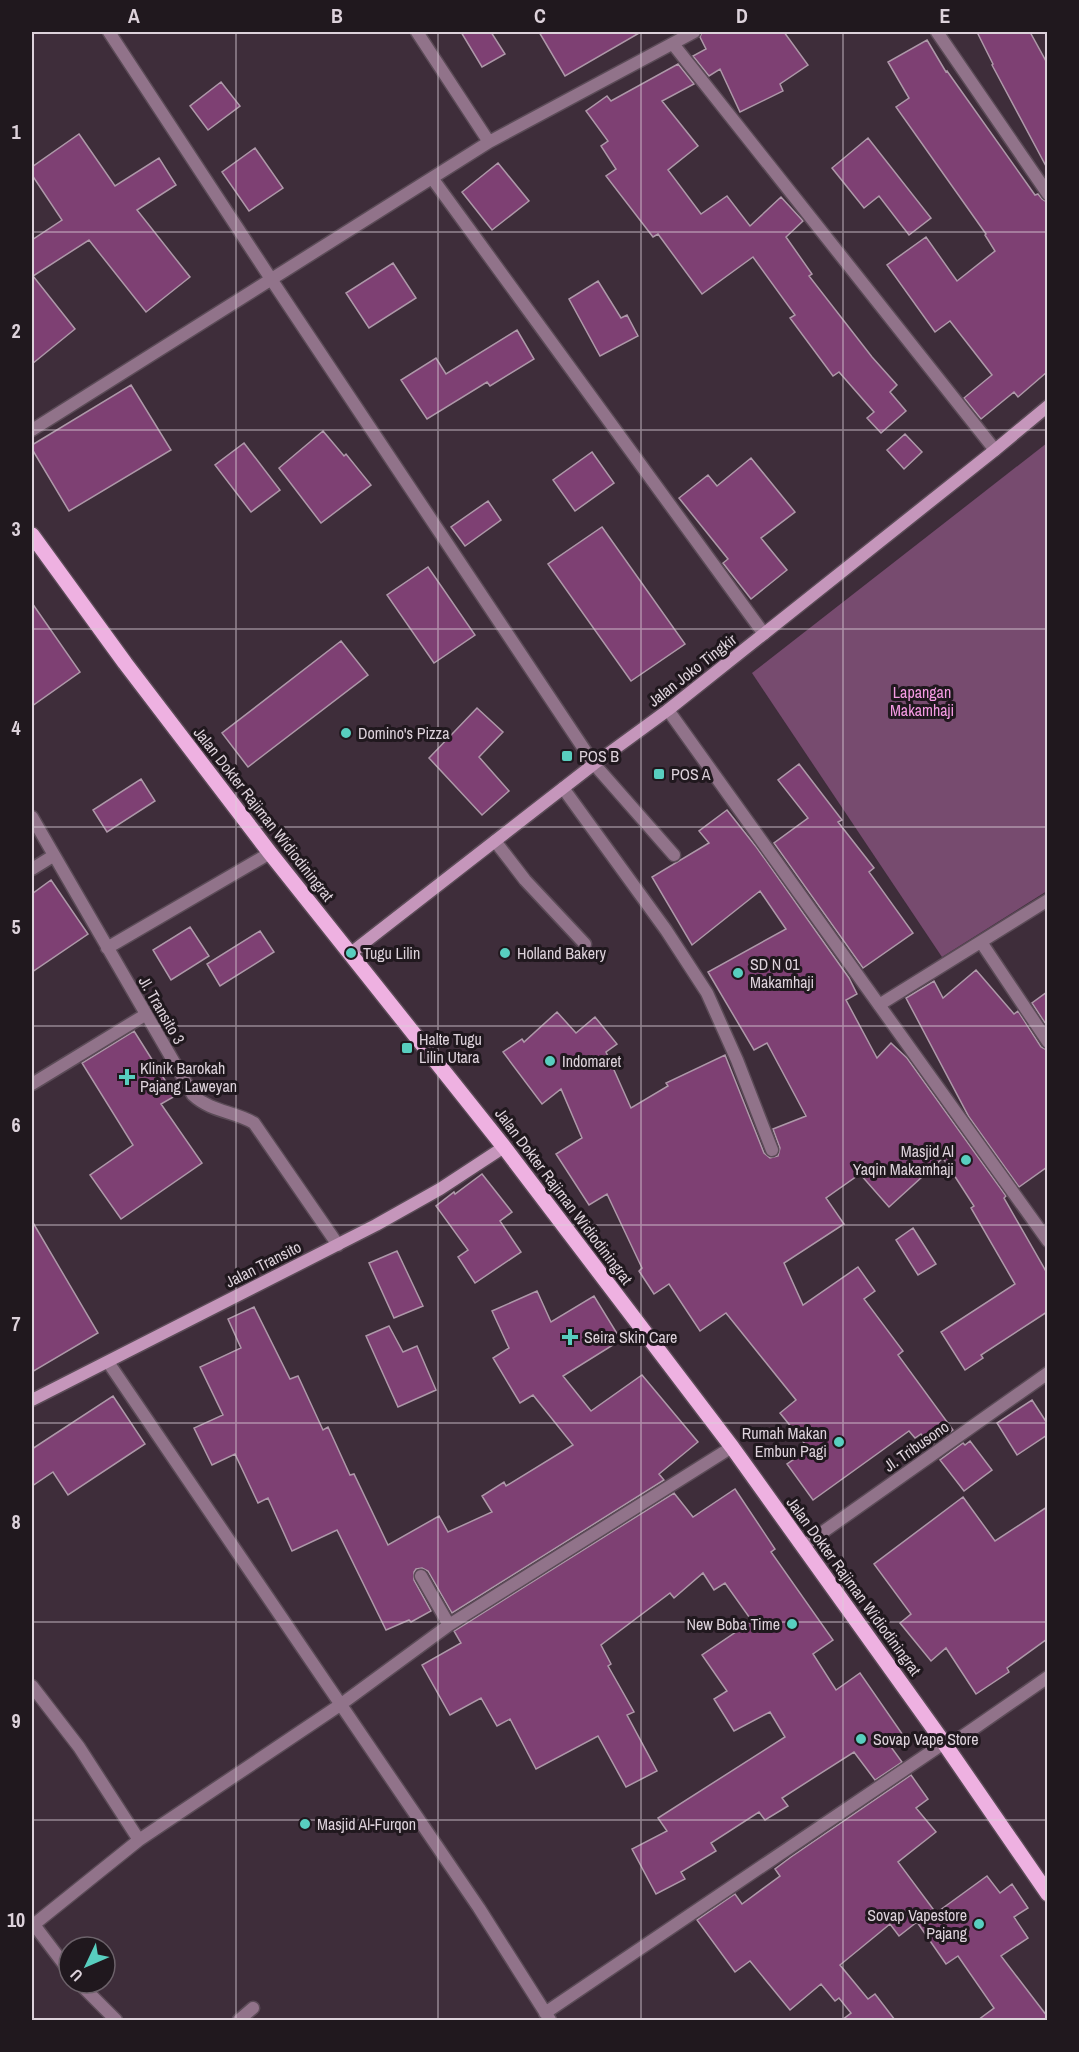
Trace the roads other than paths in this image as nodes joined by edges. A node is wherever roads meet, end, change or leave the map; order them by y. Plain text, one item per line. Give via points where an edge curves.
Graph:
1 (109, 32) edge
2 (417, 32) edge
3 (694, 32) edge
4 (937, 32) edge
5 (673, 44) junction
6 (489, 142) junction
7 (432, 178) junction
8 (1047, 194) edge
9 (271, 279) junction
10 (1047, 406) edge
11 (32, 430) edge
12 (995, 450) junction
13 (34, 542) edge
14 (764, 634) junction
15 (668, 710) junction
16 (594, 764) junction
17 (563, 788) junction
18 (32, 817) edge
19 (495, 841) junction
20 (270, 853) junction
21 (674, 855) dead end
22 (53, 856) junction
23 (32, 869) edge
24 (1047, 900) edge
25 (981, 942) junction
26 (585, 944) dead end
27 (107, 948) junction
28 (351, 953) junction
29 (879, 1005) junction
30 (145, 1015) junction
31 (1047, 1042) edge
32 (32, 1084) edge
33 (504, 1148) junction
34 (772, 1150) dead end
35 (1047, 1241) edge
36 (338, 1245) junction
37 (108, 1362) junction
38 (1047, 1373) edge
39 (32, 1400) edge
40 (732, 1447) junction
41 (803, 1546) junction
42 (421, 1576) dead end
43 (449, 1625) junction
44 (1047, 1677) edge
45 (32, 1686) edge
46 (340, 1705) junction
47 (946, 1745) junction
48 (140, 1840) junction
49 (1047, 1894) edge
50 (32, 1924) edge
51 (57, 1956) edge
52 (91, 1995) edge
53 (253, 2008) dead end
54 (548, 2017) edge
55 (116, 2020) edge
56 (239, 2020) edge

1 - 9 street
2 - 6 street
3 - 5 street
4 - 8 street
5 - 6 street
5 - 12 street
6 - 7 street
7 - 9 street
7 - 14 street
9 - 11 street
9 - 16 street
10 - 12 main road, Jalan Joko Tingkir
12 - 14 main road, Jalan Joko Tingkir
13 - 20 main road, Jalan Dokter Rajiman Widiodiningrat
14 - 15 main road, Jalan Joko Tingkir
15 - 16 main road, Jalan Joko Tingkir
15 - 29 street
16 - 17 main road, Jalan Joko Tingkir
16 - 21 street
17 - 19 main road, Jalan Joko Tingkir
17 - 34 street via 707,993
18 - 22 street, Jl. Transito 3
19 - 26 street via 525,880
19 - 28 main road, Jalan Joko Tingkir
20 - 27 street
20 - 28 main road, Jalan Dokter Rajiman Widiodiningrat
22 - 23 street
22 - 27 street, Jl. Transito 3
24 - 25 street
25 - 29 street
25 - 31 street
27 - 30 street, Jl. Transito 3
28 - 33 main road, Jalan Dokter Rajiman Widiodiningrat
29 - 35 street
30 - 32 street
30 - 36 street, Jl. Transito 3 via 193,1095 212,1108 254,1123
33 - 36 main road, Jalan Transito via 416,1203
33 - 40 main road, Jalan Dokter Rajiman Widiodiningrat
36 - 37 main road, Jalan Transito
37 - 39 main road, Jalan Transito
37 - 46 street
38 - 41 street, Jl. Tribusono
40 - 41 main road, Jalan Dokter Rajiman Widiodiningrat
40 - 43 street
41 - 47 main road, Jalan Dokter Rajiman Widiodiningrat
42 - 43 street
43 - 46 street
44 - 47 street
45 - 48 street via 79,1747
46 - 48 street
46 - 54 street via 479,1908
47 - 49 main road, Jalan Dokter Rajiman Widiodiningrat
47 - 54 street
48 - 50 street
50 - 51 street
52 - 55 street
53 - 56 street

